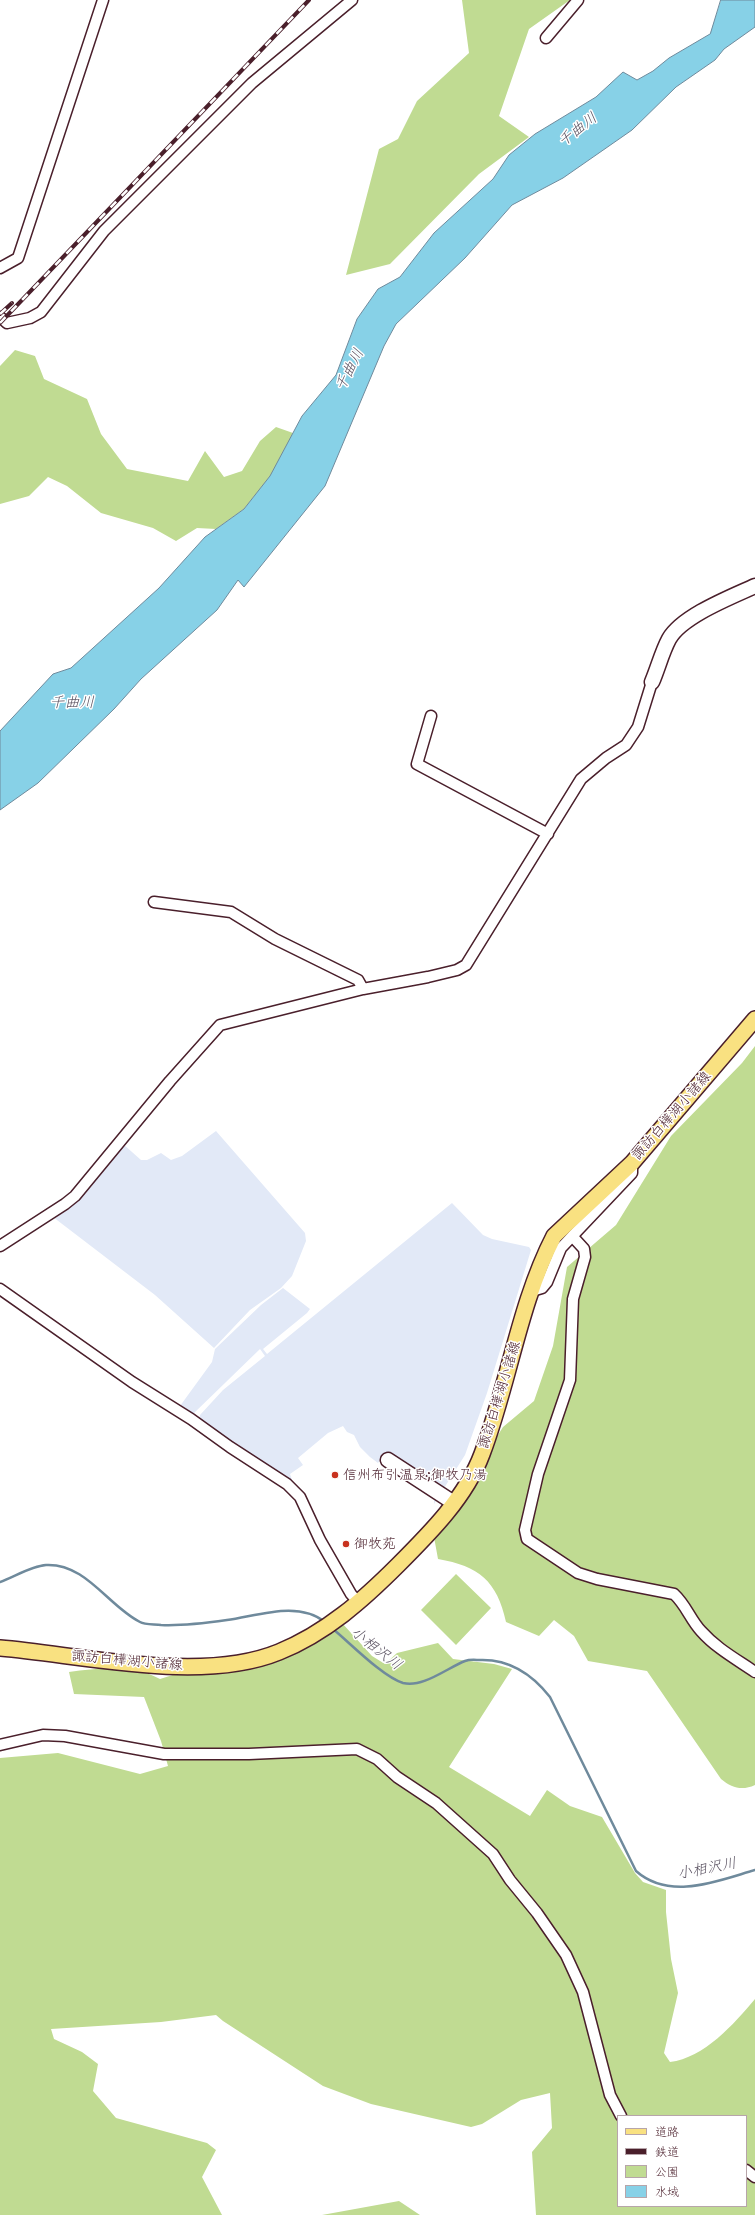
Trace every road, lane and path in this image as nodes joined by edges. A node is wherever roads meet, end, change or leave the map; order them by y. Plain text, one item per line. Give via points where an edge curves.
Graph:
1 (103, 0) edge
2 (352, 0) edge
3 (578, 0) edge
4 (546, 38) dead end
5 (0, 268) edge
6 (0, 317) edge
7 (755, 586) edge
8 (652, 682) joint
9 (431, 716) dead end
10 (548, 834) junction
11 (154, 902) dead end
12 (363, 989) junction
13 (755, 1019) edge
14 (632, 1163) junction
15 (573, 1237) junction
16 (0, 1246) edge
17 (0, 1289) edge
18 (532, 1291) junction
19 (388, 1460) dead end
20 (454, 1503) junction
21 (359, 1603) junction
22 (0, 1648) edge
23 (755, 1672) edge
24 (0, 1745) edge
25 (620, 2115) edge
26 (747, 2171) edge
27 (755, 2177) edge

1 - 5 street via 18,258
2 - 6 street via 252,84 104,231 41,312 30,318 7,323
3 - 4 street
7 - 8 street via 711,606 687,621 670,638
8 - 10 street via 638,727 626,745 581,779
9 - 10 street via 418,764
10 - 12 street via 466,965 428,977
11 - 12 street via 231,912 274,939 358,980
12 - 16 street via 220,1025 74,1196
13 - 14 main road, 諏訪白樺湖小諸線
14 - 15 street via 632,1173
14 - 18 main road, 諏訪白樺湖小諸線 via 554,1236
15 - 18 street via 561,1248 547,1282 542,1288
15 - 23 street via 584,1249 585,1257 573,1299 570,1380 538,1474 525,1530 527,1539 578,1573 674,1594 684,1603 700,1630 716,1647
17 - 21 street via 132,1382 192,1419 287,1484 300,1497 320,1540 351,1594
18 - 20 main road, 諏訪白樺湖小諸線 via 482,1455
19 - 20 street
20 - 21 main road, 諏訪白樺湖小諸線 via 429,1534
21 - 22 main road, 諏訪白樺湖小諸線 via 316,1634 278,1652 259,1658 211,1665 175,1667
24 - 25 street via 43,1735 65,1736 164,1754 249,1754 357,1749 377,1759 397,1777 436,1803 494,1854 510,1880 566,1955 583,1992 610,2095
26 - 27 street

